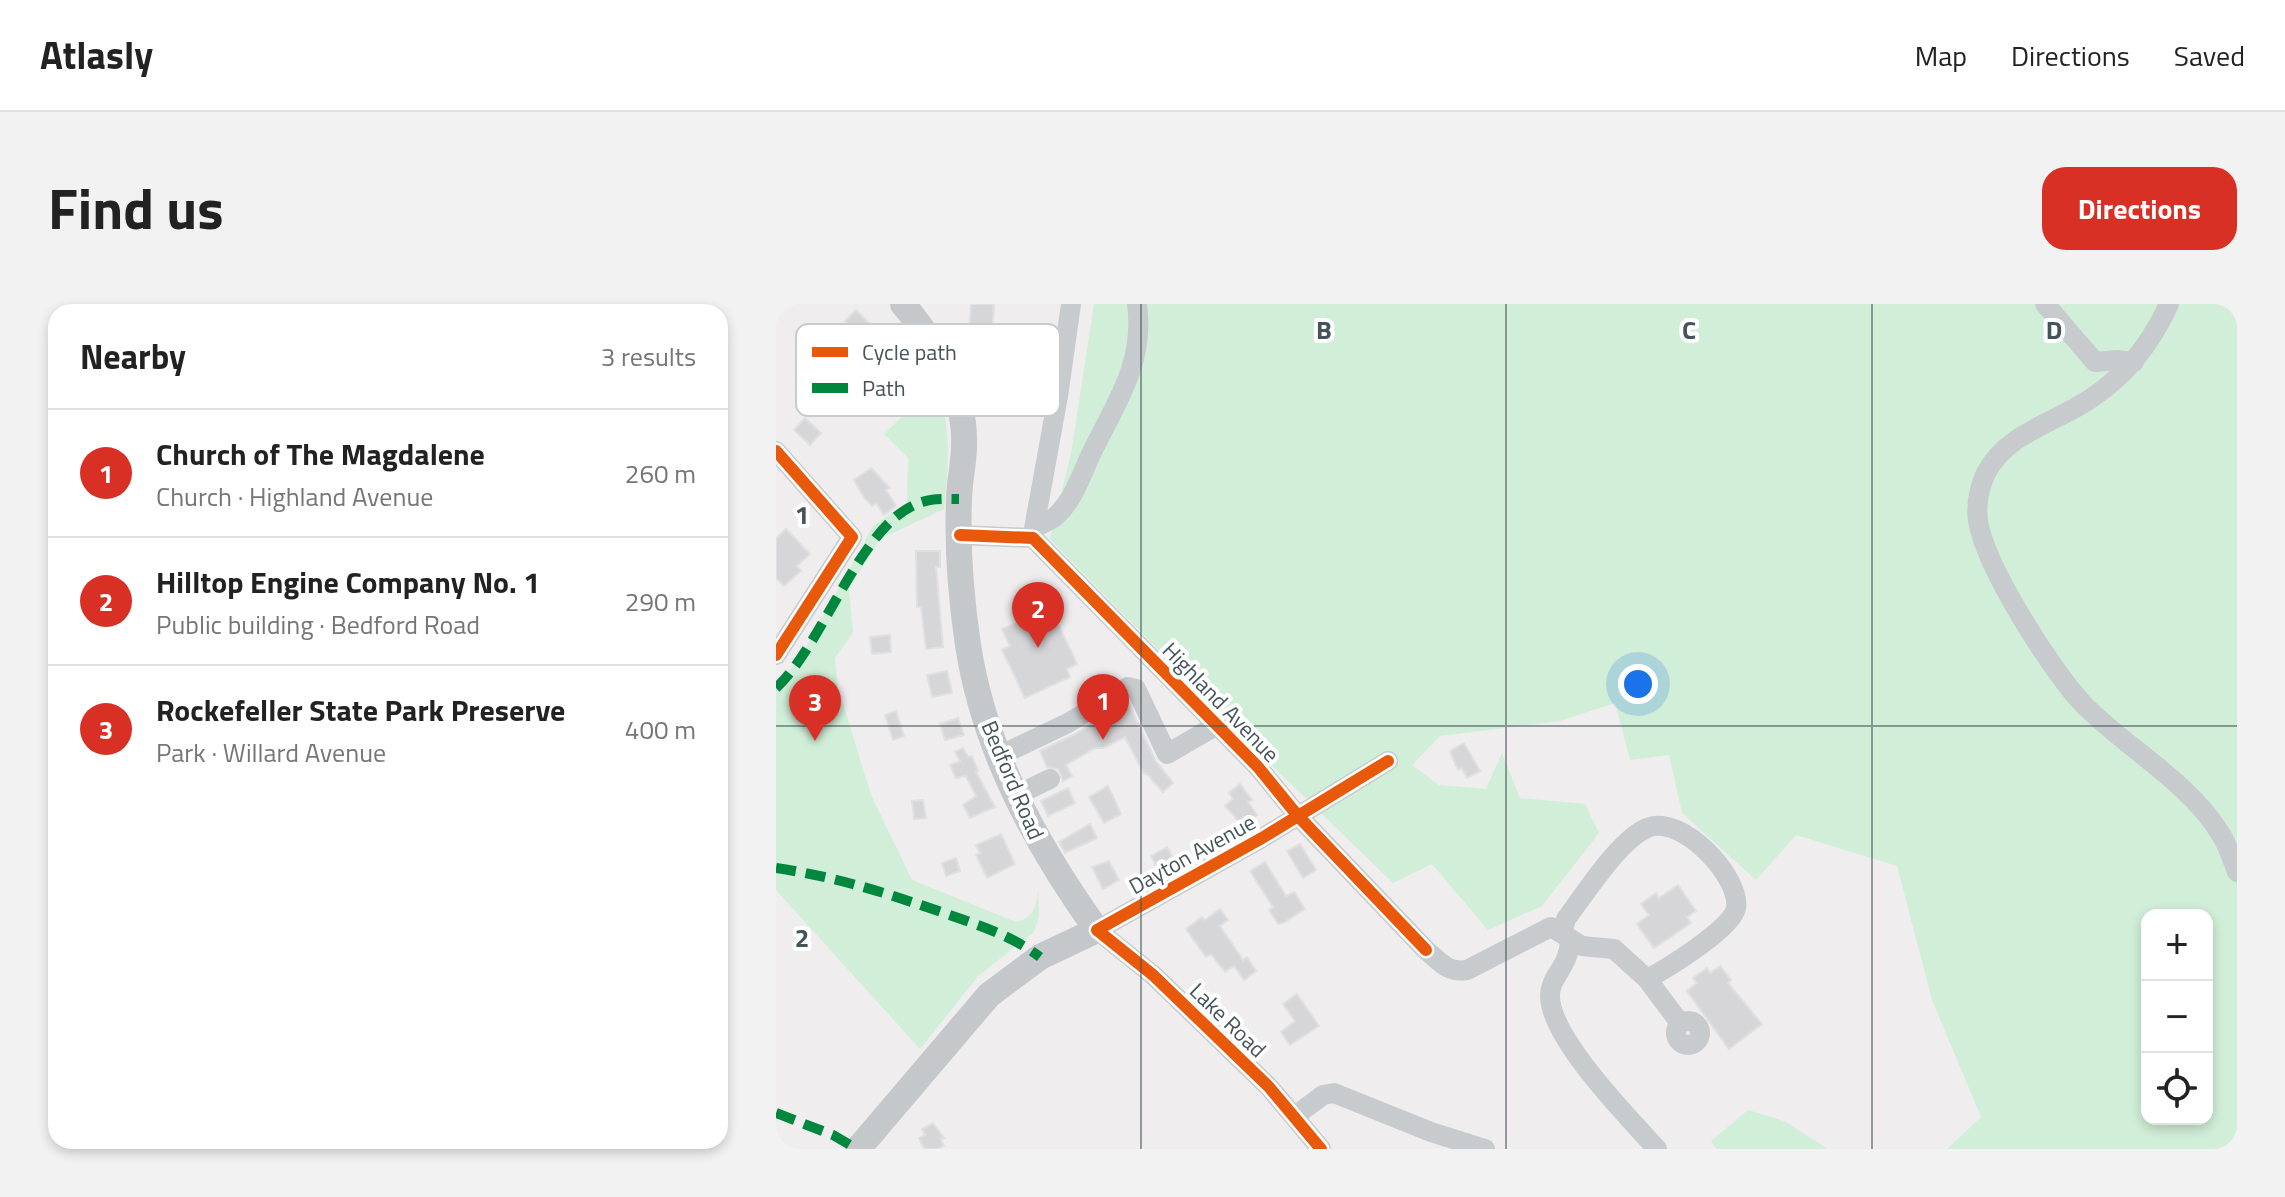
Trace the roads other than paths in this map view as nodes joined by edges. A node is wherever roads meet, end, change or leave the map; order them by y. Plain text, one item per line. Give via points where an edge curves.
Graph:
1 (903, 304) edge
2 (1071, 304) edge
3 (1137, 304) edge
4 (2045, 304) edge
5 (2169, 304) edge
6 (918, 324) edge
7 (2134, 362) junction
8 (1060, 382) edge
9 (961, 416) edge
10 (1054, 416) edge
11 (776, 451) edge
12 (1034, 532) junction
13 (960, 535) junction
14 (776, 655) edge
15 (1162, 669) junction
16 (1133, 686) junction
17 (1217, 725) junction
18 (999, 756) junction
19 (1388, 761) dead end
20 (1050, 779) dead end
21 (1017, 795) junction
22 (1298, 816) junction
23 (2237, 872) edge
24 (1097, 930) junction
25 (1566, 936) junction
26 (1647, 979) junction
27 (1680, 1023) dead end
28 (1295, 1116) junction
29 (858, 1149) edge
30 (1321, 1149) edge
31 (1485, 1149) edge
32 (1657, 1149) edge

1 - 6 main road, Bedford Road
2 - 8 street
3 - 12 street via 1138,342 1130,379 1078,486 1056,517
4 - 7 street via 2095,362
5 - 7 street
7 - 23 street via 2095,396 2019,436 2002,453 1980,491 1978,523 1990,558 2028,627 2071,691 2187,794 2220,832
9 - 13 main road, Bedford Road
10 - 12 street
11 - 14 street via 852,537
12 - 13 street
12 - 15 street, Highland Avenue
13 - 18 main road, Bedford Road via 969,649
15 - 16 street
15 - 17 street, Highland Avenue
16 - 17 street via 1167,754
16 - 18 street
17 - 22 street, Highland Avenue
18 - 21 main road, Bedford Road
19 - 22 street, Dayton Avenue
20 - 21 street
21 - 24 main road, Bedford Road via 1037,840
22 - 24 street, Dayton Avenue
22 - 25 street, Highland Avenue via 1447,968 1467,970 1551,927
24 - 28 street, Lake Road via 1153,975
24 - 29 main road via 1040,957 989,995
25 - 26 street via 1582,946 1614,949
25 - 26 street via 1566,919 1636,834 1658,825 1689,835 1725,875 1736,908 1728,925
25 - 32 street via 1570,955 1553,984 1552,1009 1589,1072
26 - 27 street
28 - 30 street, Lake Road
28 - 31 street via 1334,1093

